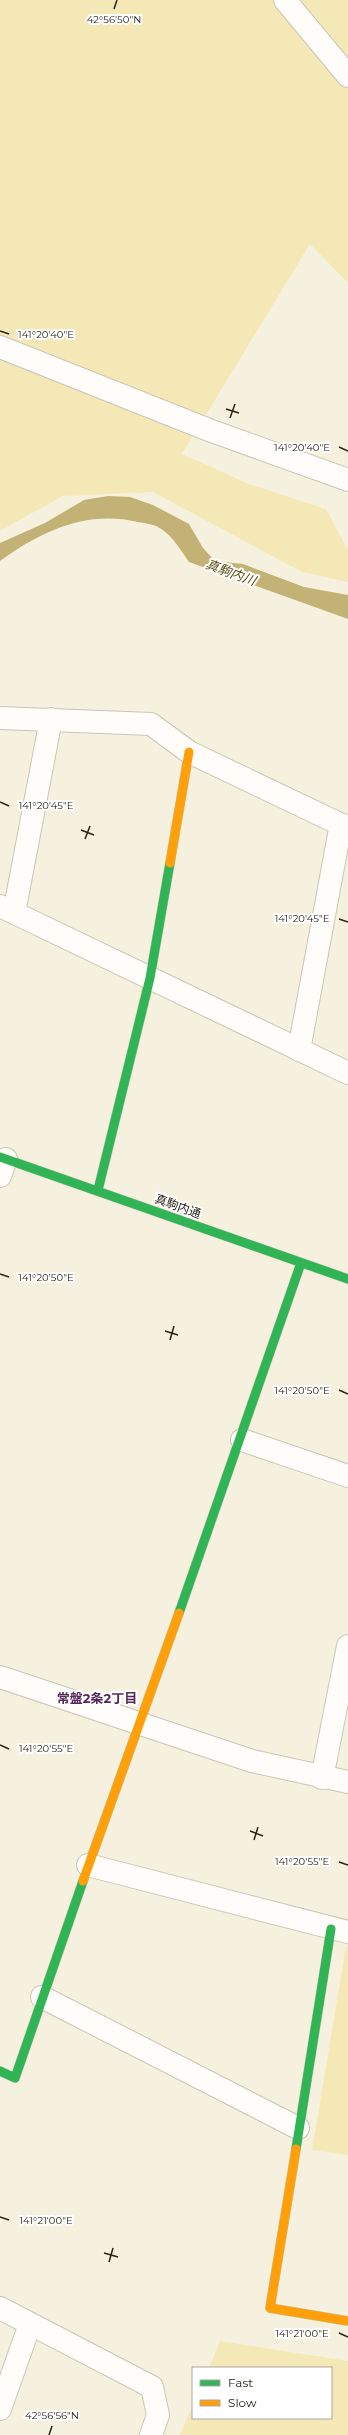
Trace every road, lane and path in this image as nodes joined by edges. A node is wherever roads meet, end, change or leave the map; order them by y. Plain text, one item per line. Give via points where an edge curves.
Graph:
1 (285, 0) edge
2 (348, 76) edge
3 (0, 347) edge
4 (348, 480) edge
5 (0, 718) edge
6 (51, 719) junction
7 (189, 752) junction
8 (344, 826) edge
9 (7, 910) edge
10 (150, 978) junction
11 (299, 1050) junction
12 (348, 1072) edge
13 (2, 1164) edge
14 (98, 1190) junction
15 (302, 1263) junction
16 (348, 1279) edge
17 (242, 1440) junction
18 (348, 1476) edge
19 (348, 1646) edge
20 (0, 1677) edge
21 (138, 1725) junction
22 (322, 1778) junction
23 (348, 1782) edge
24 (88, 1865) junction
25 (339, 1931) edge
26 (42, 1997) junction
27 (0, 2071) edge
28 (298, 2128) junction
29 (0, 2308) edge
30 (348, 2321) edge
31 (30, 2324) junction
32 (0, 2409) edge
33 (151, 2435) edge

1 - 2 street
3 - 4 street via 202,427
5 - 6 street
6 - 7 street via 151,724
6 - 9 street
7 - 8 street
7 - 10 main road
8 - 11 street
9 - 10 street
10 - 11 street
10 - 14 main road
11 - 12 street
13 - 14 main road, 真駒内通
14 - 15 main road, 真駒内通
15 - 16 main road, 真駒内通
15 - 17 main road
17 - 18 street
17 - 21 main road
19 - 22 street
20 - 21 street
21 - 22 street via 252,1761
21 - 24 main road
22 - 23 street
24 - 25 street
24 - 26 main road
25 - 28 main road
26 - 27 main road via 15,2078
26 - 28 street
28 - 30 main road via 270,2308
29 - 31 street
31 - 32 street
31 - 33 street via 152,2387 158,2415

